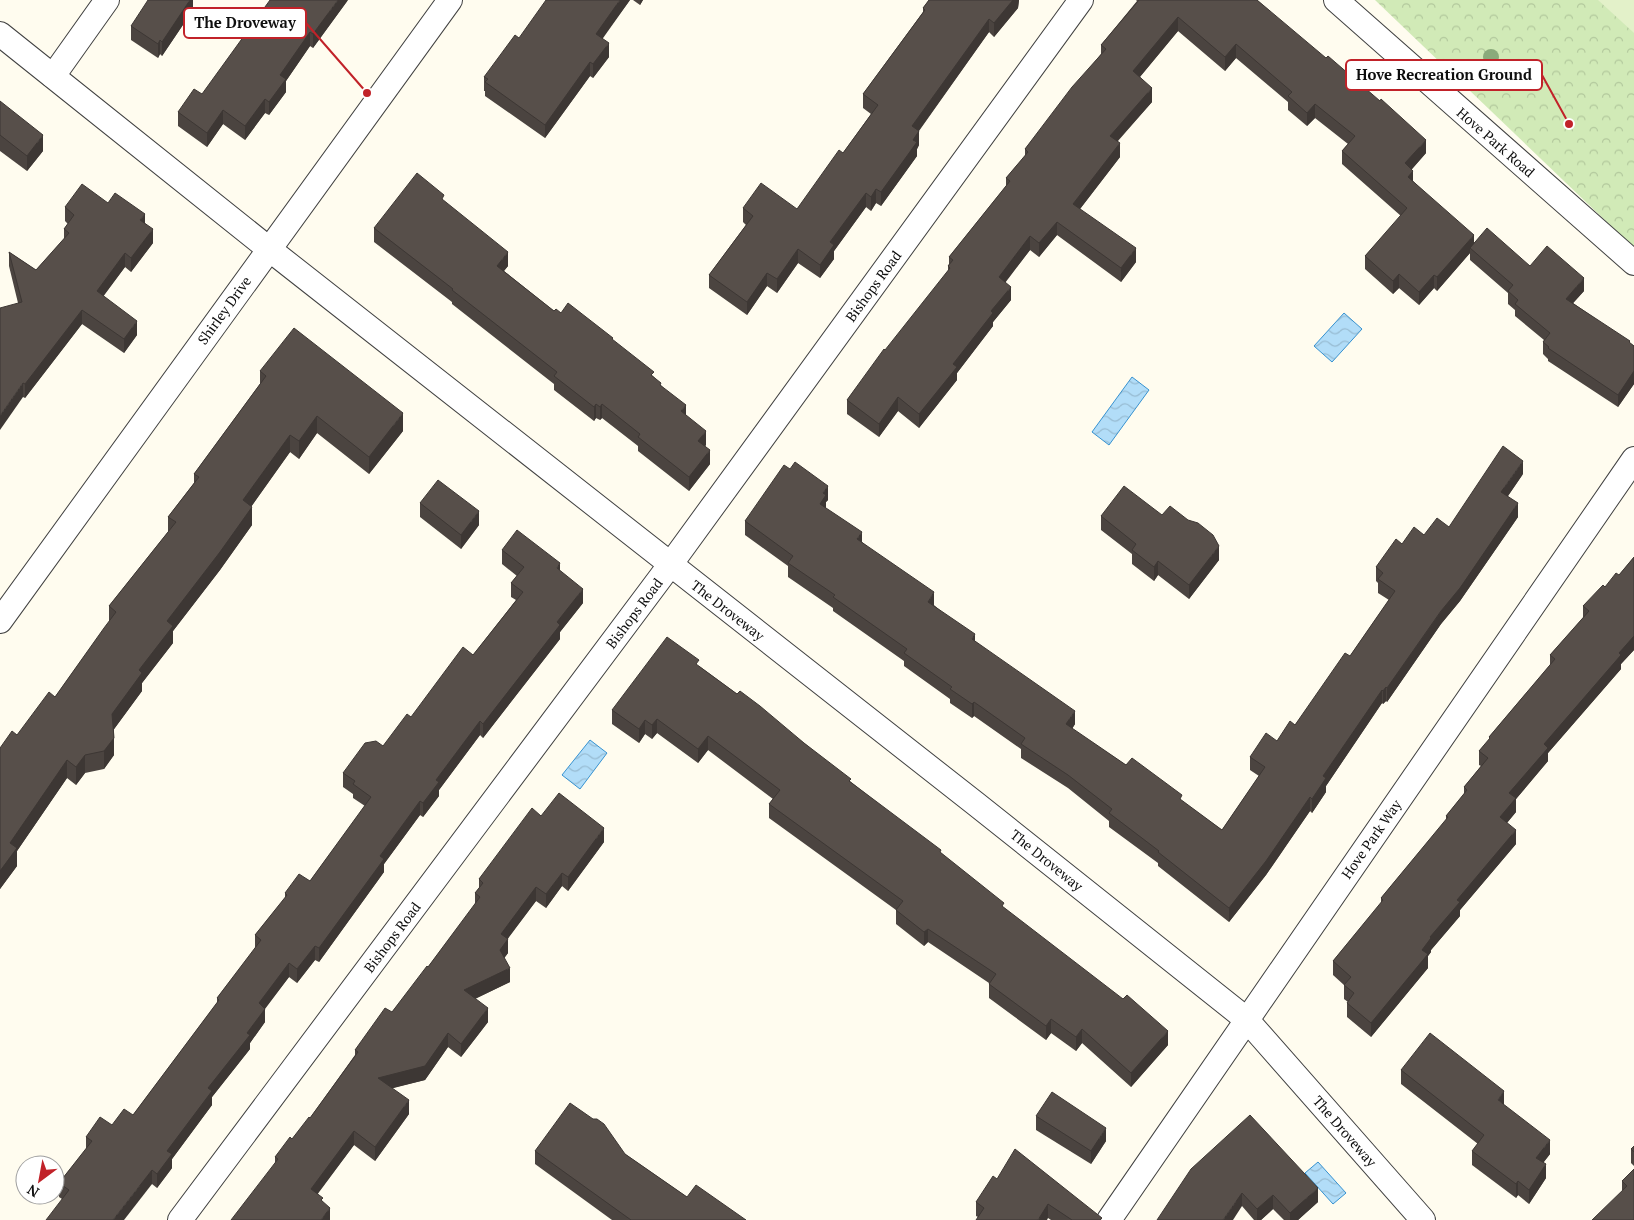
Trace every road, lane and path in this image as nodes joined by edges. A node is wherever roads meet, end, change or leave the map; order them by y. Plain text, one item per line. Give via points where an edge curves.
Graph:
1 (108, 0) edge
2 (450, 0) edge
3 (1081, 0) edge
4 (1336, 0) edge
5 (0, 34) edge
6 (53, 76) junction
7 (269, 249) junction
8 (1634, 263) edge
9 (1634, 459) edge
10 (670, 564) junction
11 (0, 621) edge
12 (1246, 1019) junction
13 (180, 1220) edge
14 (1109, 1220) edge
15 (1423, 1220) edge

1 - 6 street
2 - 7 street, Shirley Drive
3 - 10 street, Bishops Road
4 - 8 street, Hove Park Road
5 - 6 street, The Droveway
6 - 7 street, The Droveway
7 - 10 street, The Droveway
7 - 11 street, Shirley Drive
9 - 12 street, Hove Park Way
10 - 12 street, The Droveway
10 - 13 street, Bishops Road
12 - 14 street, Hove Park Way
12 - 15 street, The Droveway

